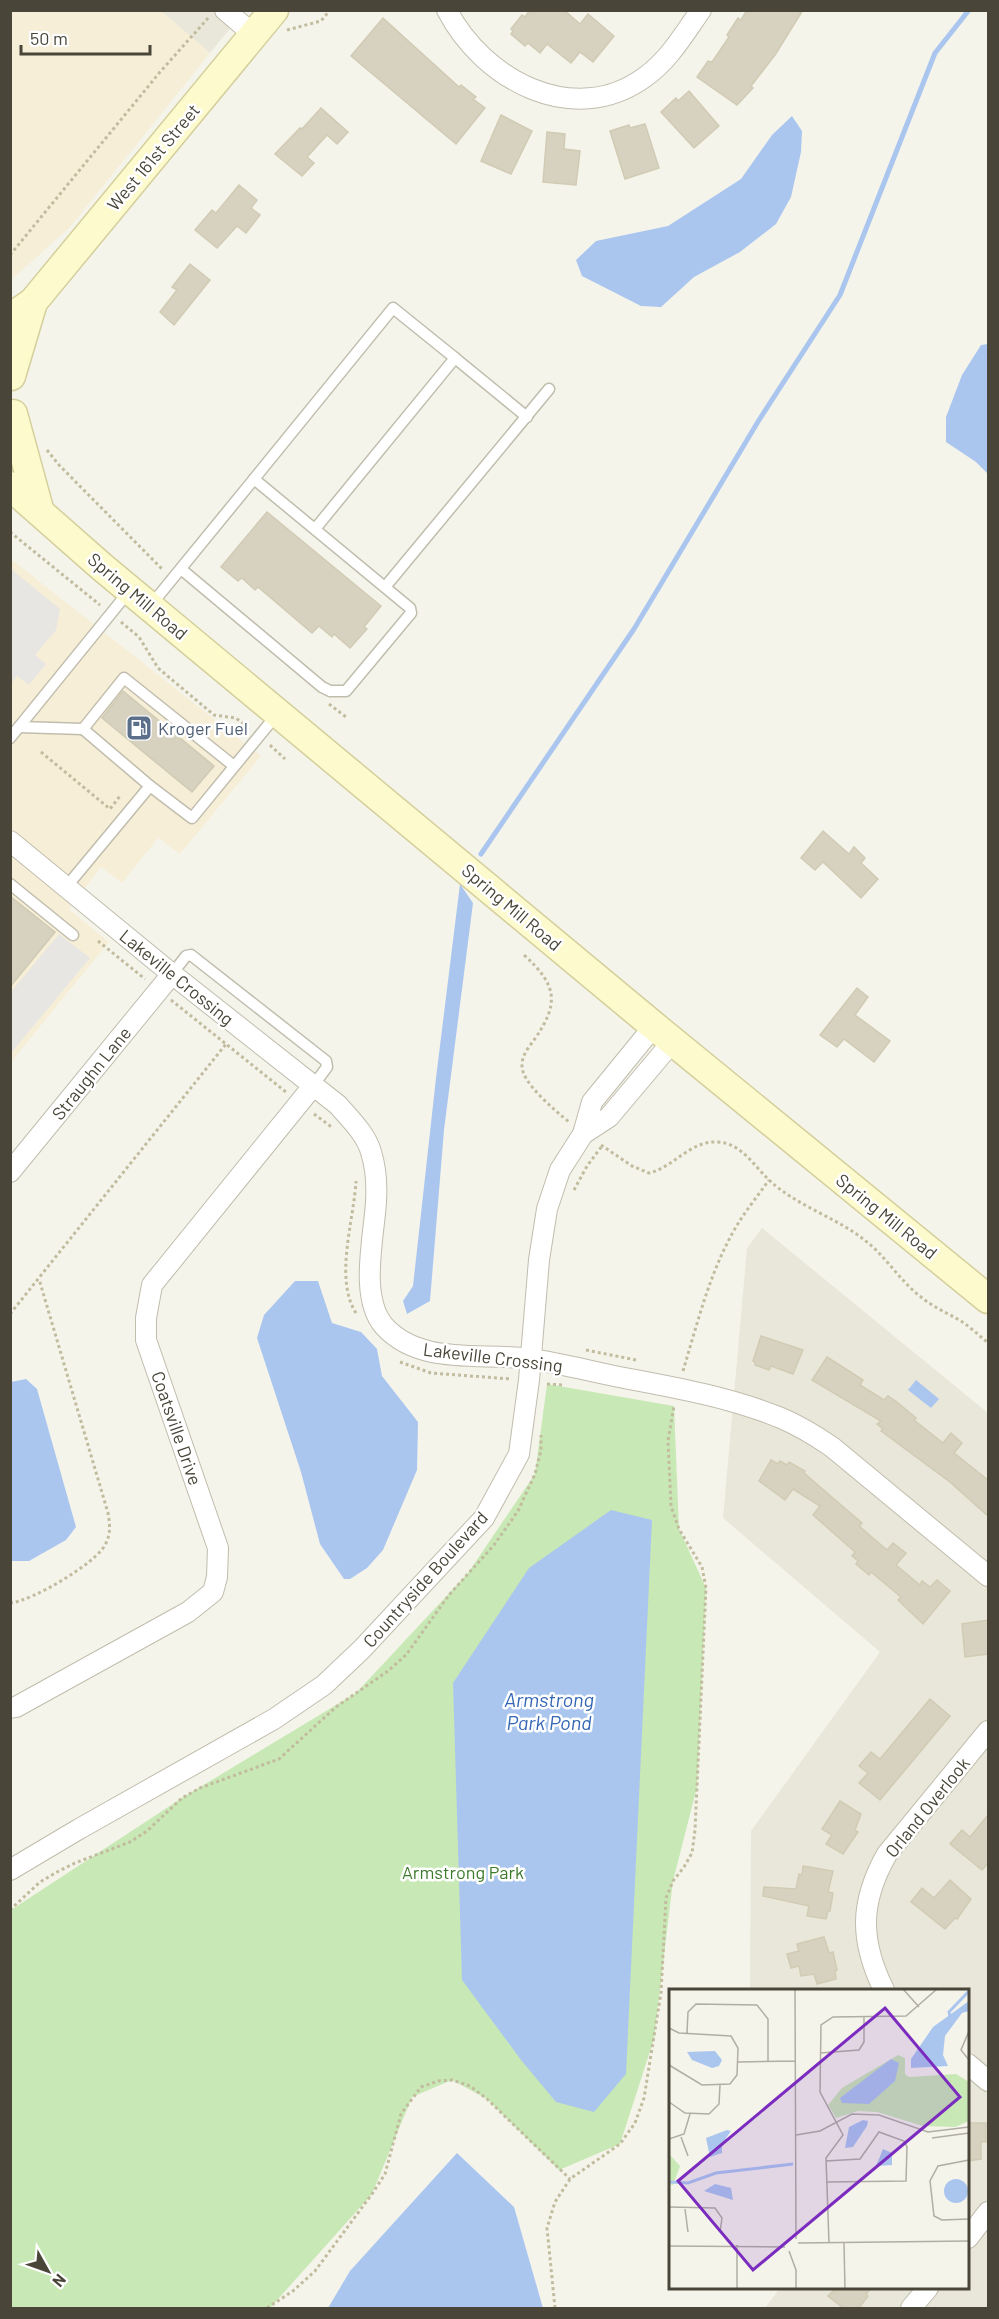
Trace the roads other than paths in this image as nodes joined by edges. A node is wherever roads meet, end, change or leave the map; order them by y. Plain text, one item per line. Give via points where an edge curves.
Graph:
1 (225, 10) edge
2 (447, 10) edge
3 (700, 10) edge
4 (279, 21) edge
5 (254, 35) junction
6 (22, 310) edge
7 (455, 358) junction
8 (11, 375) edge
9 (549, 389) dead end
10 (12, 416) edge
11 (527, 417) junction
12 (254, 479) junction
13 (10, 486) edge
14 (39, 509) junction
15 (315, 529) junction
16 (181, 569) junction
17 (385, 587) junction
18 (140, 598) junction
19 (278, 713) junction
20 (19, 727) junction
21 (83, 729) junction
22 (10, 738) edge
23 (234, 766) junction
24 (150, 786) junction
25 (10, 841) edge
26 (10, 884) edge
27 (67, 886) junction
28 (73, 935) dead end
29 (172, 974) junction
30 (663, 1033) junction
31 (314, 1086) junction
32 (10, 1173) edge
33 (988, 1299) edge
34 (530, 1359) junction
35 (988, 1576) edge
36 (10, 1708) edge
37 (988, 1731) edge
38 (10, 1870) edge
39 (884, 1989) edge
40 (969, 2065) edge
41 (988, 2081) edge
42 (988, 2212) edge
43 (969, 2237) edge
44 (927, 2289) edge
45 (911, 2308) edge

1 - 5 street
2 - 3 street via 466,41 503,74 547,95 584,99 604,97 646,77 669,55
4 - 5 street, West 161st Street
5 - 6 street, West 161st Street
6 - 8 street, West 161st Street
7 - 11 lane
7 - 12 lane via 393,308
7 - 15 lane
8 - 10 street via 15,394
9 - 11 lane
10 - 14 street
11 - 17 lane
12 - 15 lane
12 - 16 lane
13 - 14 street, Spring Mill Road
14 - 18 street, Spring Mill Road
15 - 17 lane
16 - 17 lane via 322,687 339,692 346,691 411,613
16 - 18 lane via 173,579
18 - 19 street, Spring Mill Road
18 - 20 lane via 111,614
19 - 23 lane
19 - 30 street, Spring Mill Road
20 - 21 lane
20 - 22 lane
21 - 23 lane via 124,678
21 - 24 lane
23 - 24 lane via 192,818
24 - 27 lane
25 - 27 street, Lakeville Crossing
26 - 28 lane
27 - 29 street, Lakeville Crossing
29 - 31 street, Lakeville Crossing
29 - 31 lane via 191,955 326,1061 327,1067
29 - 32 street, Straughn Lane
30 - 33 street, Spring Mill Road
30 - 34 street, Countryside Boulevard via 592,1102 583,1134 560,1170 547,1209
31 - 34 street, Lakeville Crossing via 360,1129 371,1150 376,1201 370,1268 372,1302 382,1324 397,1338 426,1352
31 - 36 street, Coatsville Drive via 152,1285 146,1340 218,1548 213,1592 188,1612
34 - 35 street, Lakeville Crossing via 680,1389 752,1408 805,1429 841,1454
34 - 38 street, Countryside Boulevard via 538,1382 519,1454 484,1518 362,1649 324,1685 274,1719
37 - 39 street, Orland Overlook via 878,1869 866,1914 866,1941
40 - 41 street
42 - 43 street
44 - 45 street

